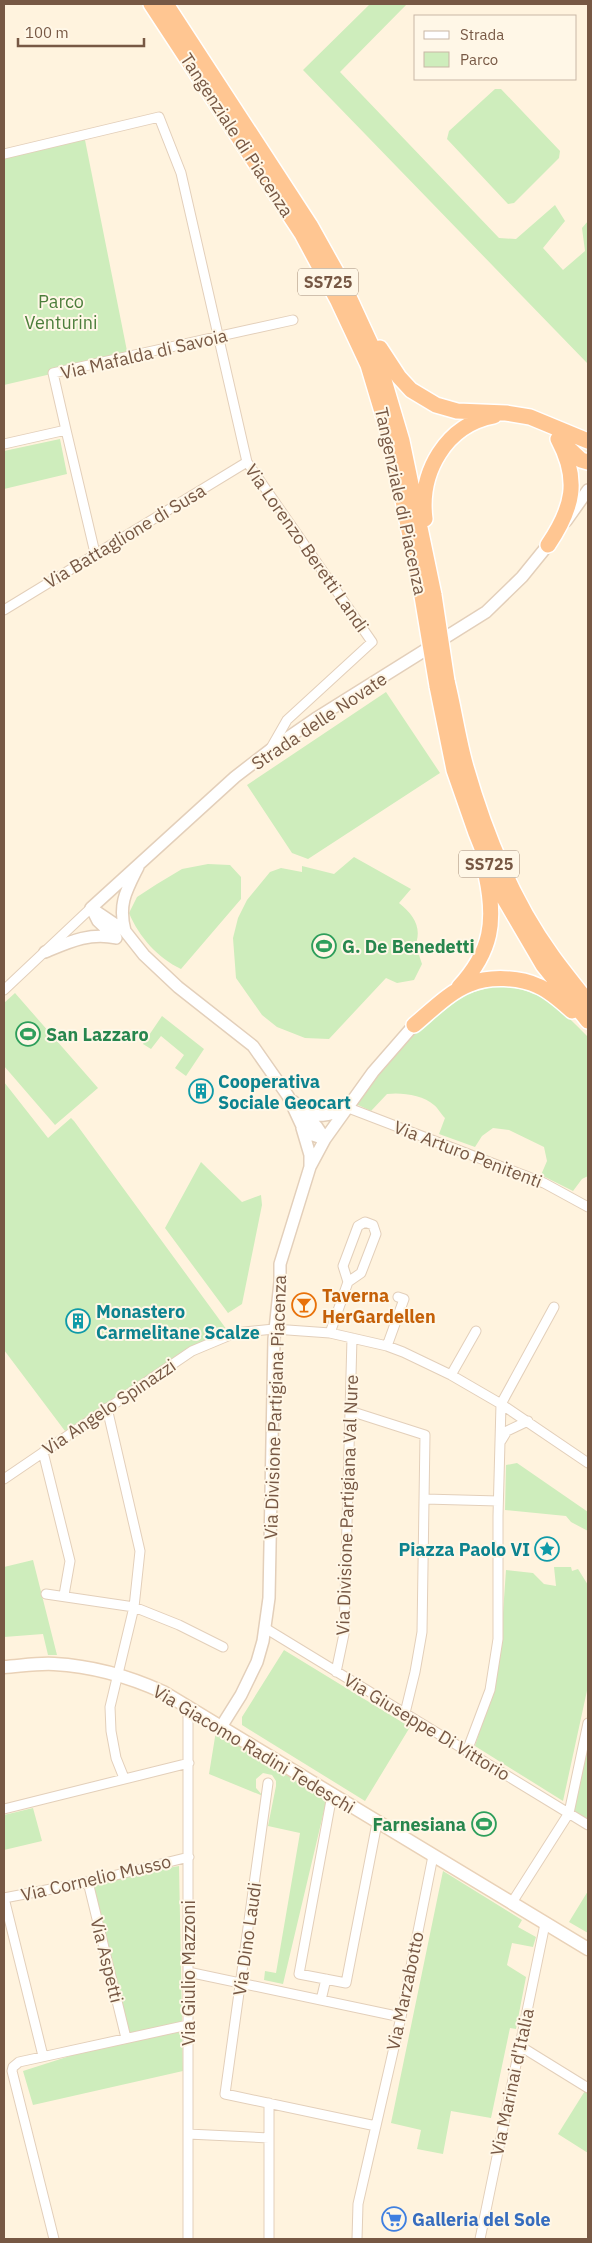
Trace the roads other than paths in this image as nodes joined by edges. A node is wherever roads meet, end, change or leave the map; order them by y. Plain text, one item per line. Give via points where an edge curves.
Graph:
1 (151, 4) edge
2 (166, 4) edge
3 (4, 154) edge
4 (343, 284) junction
5 (293, 320) dead end
6 (218, 336) junction
7 (506, 413) junction
8 (530, 418) junction
9 (66, 430) junction
10 (585, 437) edge
11 (558, 440) junction
12 (4, 444) edge
13 (246, 462) junction
14 (588, 462) edge
15 (588, 490) edge
16 (548, 545) junction
17 (95, 553) junction
18 (428, 596) junction
19 (4, 610) edge
20 (442, 683) junction
21 (270, 750) junction
22 (476, 833) junction
23 (141, 860) junction
24 (91, 908) junction
25 (121, 935) junction
26 (45, 952) junction
27 (4, 990) edge
28 (454, 994) junction
29 (588, 1002) edge
30 (588, 1023) edge
31 (414, 1025) joint
32 (288, 1096) junction
33 (346, 1107) junction
34 (301, 1110) junction
35 (301, 1124) junction
36 (325, 1139) junction
37 (310, 1167) junction
38 (588, 1207) edge
39 (348, 1282) junction
40 (398, 1297) dead end
41 (554, 1307) dead end
42 (274, 1329) junction
43 (476, 1331) dead end
44 (330, 1333) junction
45 (352, 1338) junction
46 (387, 1346) junction
47 (451, 1375) junction
48 (501, 1404) junction
49 (107, 1408) junction
50 (350, 1411) junction
51 (528, 1421) junction
52 (500, 1444) junction
53 (43, 1452) junction
54 (588, 1463) edge
55 (4, 1479) edge
56 (425, 1499) junction
57 (498, 1501) junction
58 (46, 1594) dead end
59 (64, 1595) junction
60 (134, 1608) junction
61 (265, 1628) junction
62 (224, 1647) dead end
63 (4, 1667) edge
64 (336, 1672) junction
65 (117, 1676) junction
66 (188, 1707) junction
67 (404, 1713) junction
68 (588, 1723) edge
69 (221, 1728) junction
70 (468, 1751) junction
71 (189, 1763) junction
72 (124, 1778) junction
73 (268, 1783) dead end
74 (332, 1795) junction
75 (4, 1809) edge
76 (569, 1813) junction
77 (377, 1822) junction
78 (588, 1825) edge
79 (433, 1856) junction
80 (188, 1857) junction
81 (88, 1882) junction
82 (4, 1898) edge
83 (511, 1904) junction
84 (545, 1924) junction
85 (588, 1949) edge
86 (188, 1972) junction
87 (326, 1979) junction
88 (241, 1983) junction
89 (321, 2000) junction
90 (401, 2017) junction
91 (188, 2025) junction
92 (126, 2038) junction
93 (520, 2046) junction
94 (43, 2056) junction
95 (588, 2088) edge
96 (268, 2104) junction
97 (376, 2126) junction
98 (188, 2134) junction
99 (269, 2138) junction
100 (54, 2239) edge
101 (188, 2239) edge
102 (269, 2239) edge
103 (357, 2239) edge
104 (480, 2239) edge

1 - 18 highway, Tangenziale di Piacenza / SS725 via 302,234 338,300 368,365 392,446
2 - 4 highway, Tangenziale di Piacenza / SS725 via 310,225
3 - 6 street, Via Lorenzo Beretti Landi via 159,117 181,173
4 - 7 highway via 384,356 411,390 436,405 458,411
4 - 18 highway, Tangenziale di Piacenza / SS725 via 378,360 399,432
5 - 6 street, Via Mafalda di Savoia
6 - 9 street, Via Mafalda di Savoia via 53,373
6 - 13 street, Via Lorenzo Beretti Landi
7 - 8 highway
7 - 18 highway via 487,417 461,429 443,447 431,469 424,511
8 - 10 highway
8 - 11 highway
9 - 12 street
9 - 17 street
11 - 14 highway
11 - 16 highway via 572,475 571,500
13 - 17 street, Via Battaglione di Susa
13 - 21 street, Via Lorenzo Beretti Landi via 372,642 287,720
15 - 16 street, Strada delle Novate
16 - 21 street, Strada delle Novate via 522,577 486,612
17 - 19 street, Via Battaglione di Susa
18 - 20 highway, Tangenziale di Piacenza / SS725, bridge
20 - 22 highway, Tangenziale di Piacenza / SS725 via 454,770
20 - 29 highway, Tangenziale di Piacenza / SS725 via 485,828 508,882 552,956
21 - 23 street, Strada delle Novate
22 - 28 highway via 491,901 492,922 485,950 474,971
22 - 30 highway, Tangenziale di Piacenza / SS725 via 498,888 519,926
23 - 24 street, Strada delle Novate
23 - 25 street via 124,897
24 - 25 street
24 - 26 street, Strada delle Novate
25 - 26 street via 78,938
25 - 32 street via 178,987 253,1046
26 - 27 street, Strada delle Novate
28 - 30 highway via 470,984 494,979 515,980 538,986
28 - 31 highway
31 - 33 street, Via Divisione Partigiana Piacenza
32 - 34 street
32 - 35 street
33 - 34 street via 324,1116
33 - 36 street, Via Divisione Partigiana Piacenza
33 - 38 street, Via Arturo Penitenti via 544,1183
34 - 36 street
35 - 36 street via 310,1134
35 - 37 street
36 - 37 street, Via Divisione Partigiana Piacenza
37 - 42 street, Via Divisione Partigiana Piacenza via 280,1264
39 - 39 street via 361,1273 376,1234 373,1225 365,1222 358,1226 343,1266
39 - 44 street
40 - 46 street via 404,1299
41 - 48 street
42 - 44 street, Via Angelo Spinazzi
42 - 49 street, Via Angelo Spinazzi via 235,1333 192,1351
42 - 61 street, Via Divisione Partigiana Piacenza via 269,1598
43 - 47 street
44 - 45 street, Via Angelo Spinazzi
45 - 46 street, Via Angelo Spinazzi
45 - 50 street, Via Divisione Partigiana Val Nure
46 - 47 street, Via Angelo Spinazzi
47 - 48 street, Via Angelo Spinazzi
48 - 51 street, Via Angelo Spinazzi
48 - 52 street
49 - 53 street, Via Angelo Spinazzi
49 - 60 street via 140,1551
50 - 56 street via 425,1435
50 - 64 street, Via Divisione Partigiana Val Nure via 344,1634
51 - 52 street via 508,1431
51 - 54 street, Via Angelo Spinazzi
52 - 57 street
53 - 55 street, Via Angelo Spinazzi
53 - 59 street via 70,1561
56 - 57 street
56 - 67 street via 422,1632 416,1672
57 - 70 street via 498,1639 490,1690
58 - 59 street
59 - 60 street
60 - 62 street
60 - 65 street
61 - 64 street, Via Giuseppe Di Vittorio
61 - 69 street, Via Divisione Partigiana Piacenza via 254,1669
63 - 65 main road, Via Giacomo Radini Tedeschi via 52,1664 77,1666
64 - 67 street, Via Giuseppe Di Vittorio
65 - 66 main road, Via Giacomo Radini Tedeschi via 149,1686
65 - 72 street via 110,1707 110,1731
66 - 69 main road, Via Giacomo Radini Tedeschi
66 - 71 street, Via Giulio Mazzoni
67 - 70 street, Via Giuseppe Di Vittorio
68 - 76 street
69 - 74 main road, Via Giacomo Radini Tedeschi
70 - 76 street, Via Giuseppe Di Vittorio
71 - 72 street
71 - 80 street, Via Giulio Mazzoni
72 - 75 street
73 - 88 street, Via Dino Laudi
74 - 77 main road, Via Giacomo Radini Tedeschi
74 - 87 street via 299,1974
76 - 78 street, Via Giuseppe Di Vittorio
76 - 83 street
77 - 79 main road, Via Giacomo Radini Tedeschi
77 - 87 street via 346,1983
79 - 83 main road, Via Giacomo Radini Tedeschi
79 - 90 street, Via Marzabotto
80 - 81 street, Via Cornelio Musso
80 - 86 street, Via Giulio Mazzoni
81 - 82 street, Via Cornelio Musso
81 - 92 street, Via Aspetti
82 - 94 street
83 - 84 main road, Via Giacomo Radini Tedeschi
84 - 85 main road, Via Giacomo Radini Tedeschi
84 - 93 street, Via Marinai d'Italia
86 - 88 street
86 - 91 street, Via Giulio Mazzoni
87 - 89 street
88 - 89 street
88 - 96 street, Via Dino Laudi via 225,2094
89 - 90 street
90 - 97 street, Via Marzabotto
91 - 92 street
91 - 98 street, Via Giulio Mazzoni
92 - 94 street
93 - 95 street
93 - 104 street, Via Marinai d'Italia
94 - 100 street via 19,2062 12,2071
96 - 97 street
96 - 99 street
97 - 103 street, Via Marzabotto via 358,2204
98 - 99 street
98 - 101 street, Via Giulio Mazzoni
99 - 102 street

